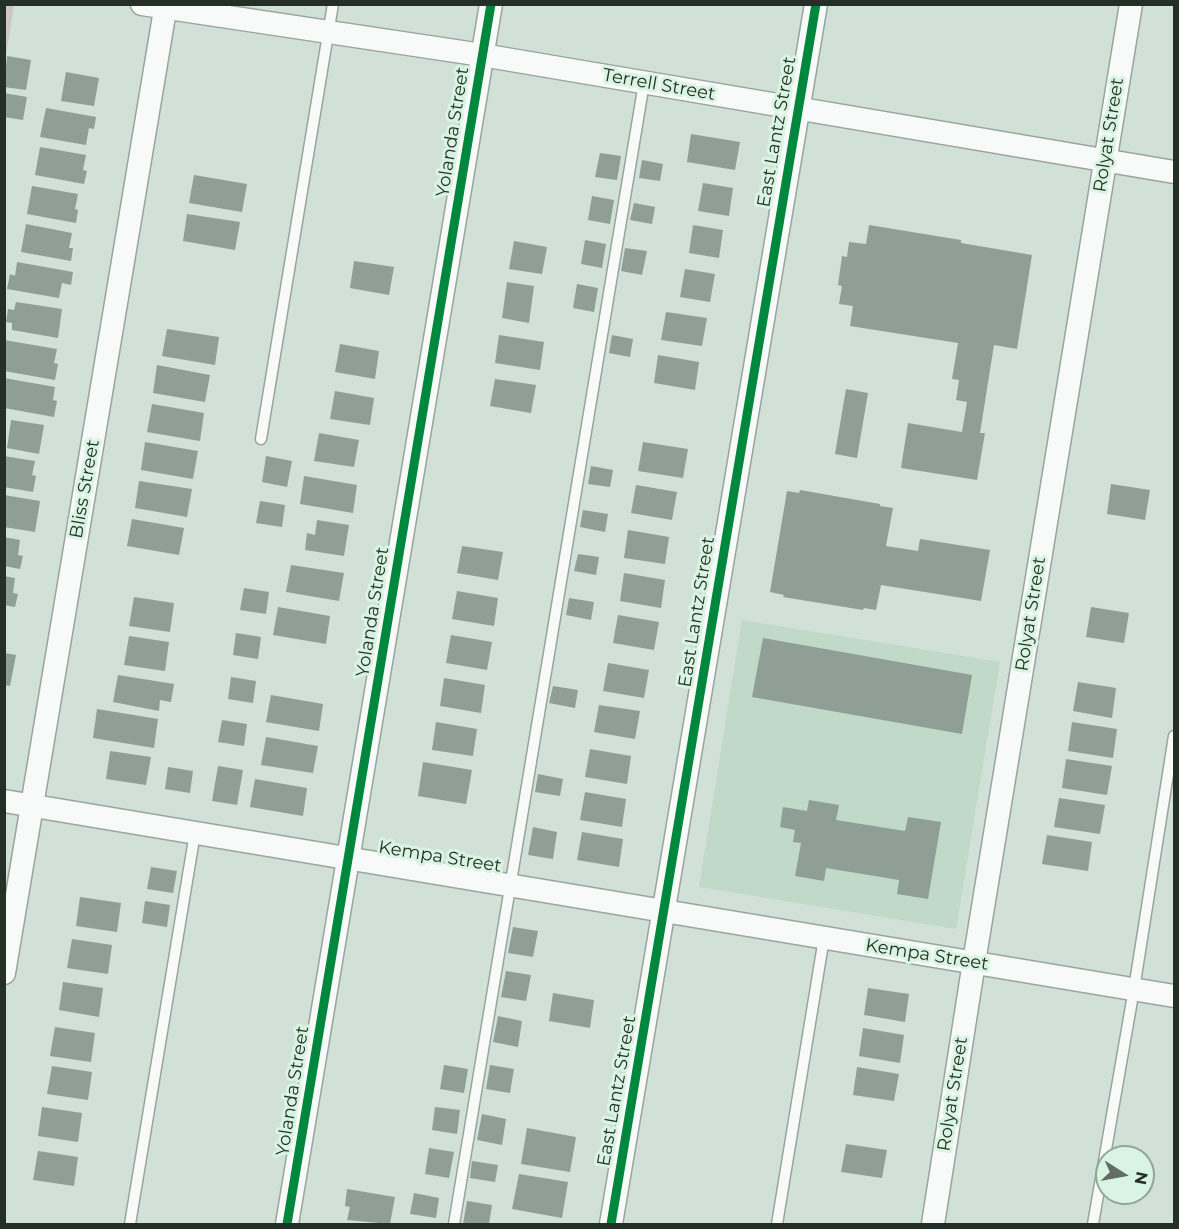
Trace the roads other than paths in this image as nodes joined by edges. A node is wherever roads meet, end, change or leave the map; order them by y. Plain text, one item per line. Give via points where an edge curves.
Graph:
1 (142, 4) edge
2 (333, 4) edge
3 (491, 4) edge
4 (816, 4) edge
5 (1131, 4) edge
6 (166, 7) edge
7 (328, 33) junction
8 (482, 55) junction
9 (644, 82) junction
10 (797, 108) junction
11 (1105, 160) junction
12 (1174, 172) edge
13 (261, 439) dead end
14 (1174, 736) edge
15 (4, 801) edge
16 (32, 805) junction
17 (195, 833) junction
18 (348, 859) junction
19 (511, 886) junction
20 (664, 911) junction
21 (824, 938) junction
22 (974, 962) junction
23 (4, 973) edge
24 (1134, 989) junction
25 (1174, 996) edge
26 (130, 1224) edge
27 (287, 1224) edge
28 (454, 1224) edge
29 (611, 1224) edge
30 (777, 1224) edge
31 (933, 1224) edge
32 (1093, 1224) edge

1 - 6 street, Terrell Street
2 - 7 lane
3 - 8 street, Yolanda Street
4 - 10 street, East Lantz Street
5 - 11 street, Rolyat Street
6 - 7 street, Terrell Street
6 - 16 street, Bliss Street
7 - 8 street, Terrell Street
7 - 13 lane
8 - 9 street, Terrell Street
8 - 18 street, Yolanda Street
9 - 10 street, Terrell Street
9 - 19 lane
10 - 11 street, Terrell Street
10 - 20 street, East Lantz Street
11 - 12 street, Terrell Street
11 - 22 street, Rolyat Street
14 - 24 lane
15 - 16 street, Kempa Street
16 - 17 street, Kempa Street
16 - 23 street, Bliss Street
17 - 18 street, Kempa Street
17 - 26 lane
18 - 19 street, Kempa Street
18 - 27 street, Yolanda Street
19 - 20 street, Kempa Street
19 - 28 lane
20 - 21 street, Kempa Street
20 - 29 street, East Lantz Street
21 - 22 street, Kempa Street
21 - 30 lane
22 - 24 street, Kempa Street
22 - 31 street, Rolyat Street
24 - 25 street, Kempa Street
24 - 32 lane

